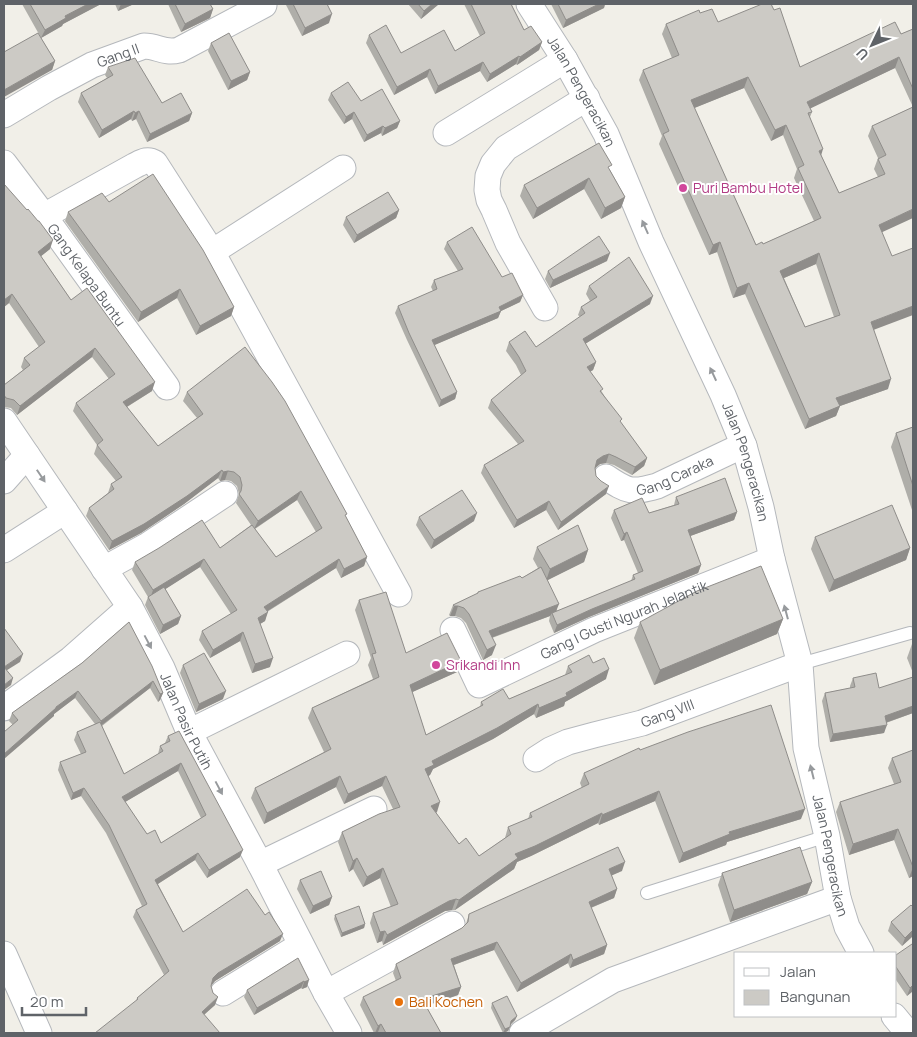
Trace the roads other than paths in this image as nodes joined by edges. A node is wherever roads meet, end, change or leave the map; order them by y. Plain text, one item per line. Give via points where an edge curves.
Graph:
1 (529, 4) edge
2 (264, 6) dead end
3 (565, 60) junction
4 (587, 98) junction
5 (4, 115) edge
6 (446, 133) dead end
7 (4, 163) edge
8 (344, 168) dead end
9 (44, 216) junction
10 (212, 252) junction
11 (545, 308) dead end
12 (167, 387) dead end
13 (4, 421) edge
14 (744, 446) junction
15 (26, 455) junction
16 (606, 477) dead end
17 (4, 481) edge
18 (225, 494) dead end
19 (64, 512) junction
20 (4, 550) edge
21 (772, 559) junction
22 (104, 569) junction
23 (399, 594) dead end
24 (130, 607) junction
25 (453, 630) dead end
26 (910, 633) dead end
27 (347, 654) dead end
28 (800, 664) junction
29 (4, 708) edge
30 (189, 732) junction
31 (536, 759) dead end
32 (374, 808) dead end
33 (828, 836) junction
34 (260, 864) junction
35 (647, 893) dead end
36 (838, 898) junction
37 (452, 924) dead end
38 (301, 945) junction
39 (860, 952) edge
40 (4, 954) edge
41 (223, 993) dead end
42 (326, 993) junction
43 (895, 1017) edge
44 (39, 1033) edge
45 (349, 1033) edge
46 (522, 1033) edge
47 (908, 1033) edge

1 - 3 street, Jalan Pengeracikan
2 - 5 street, Gang II via 179,50 170,52 144,46 92,65
3 - 4 street, Jalan Pengeracikan
3 - 6 street
4 - 11 street via 506,148 488,176 489,200 508,244
14 -> 4 street, Jalan Pengeracikan via 606,134
7 - 9 street, Gang Kelapa Buntu
8 - 10 street
9 - 10 street via 134,166 149,161 156,165
9 - 12 street, Gang Kelapa Buntu
10 - 23 street
13 - 15 street, Jalan Pasir Putih
14 - 16 street, Gang Caraka via 644,490 622,489
14 - 21 street, Jalan Pengeracikan
15 - 17 street
15 -> 19 street, Jalan Pasir Putih
18 - 22 street via 182,524
19 - 20 street
19 - 22 street, Jalan Pasir Putih
21 - 25 street, Gang I Gusti Ngurah Jelantik via 594,630 479,685
28 -> 21 street, Jalan Pengeracikan
22 - 24 street, Jalan Pasir Putih
24 - 29 street via 71,659
24 -> 30 street, Jalan Pasir Putih via 162,668
26 - 28 lane
27 - 30 street
28 - 31 street, Gang VIII via 642,723 568,742
33 -> 28 street, Jalan Pengeracikan via 806,748
30 -> 34 street, Jalan Pasir Putih
32 - 34 street
33 - 35 lane
33 - 36 street, Jalan Pengeracikan
34 - 38 street, Jalan Pasir Putih
36 - 39 street, Jalan Pengeracikan via 847,927
36 - 46 street via 613,980
37 - 42 street
38 - 41 street
38 - 42 street, Jalan Pasir Putih
40 - 44 street
42 - 45 street, Jalan Pasir Putih
43 - 47 street

